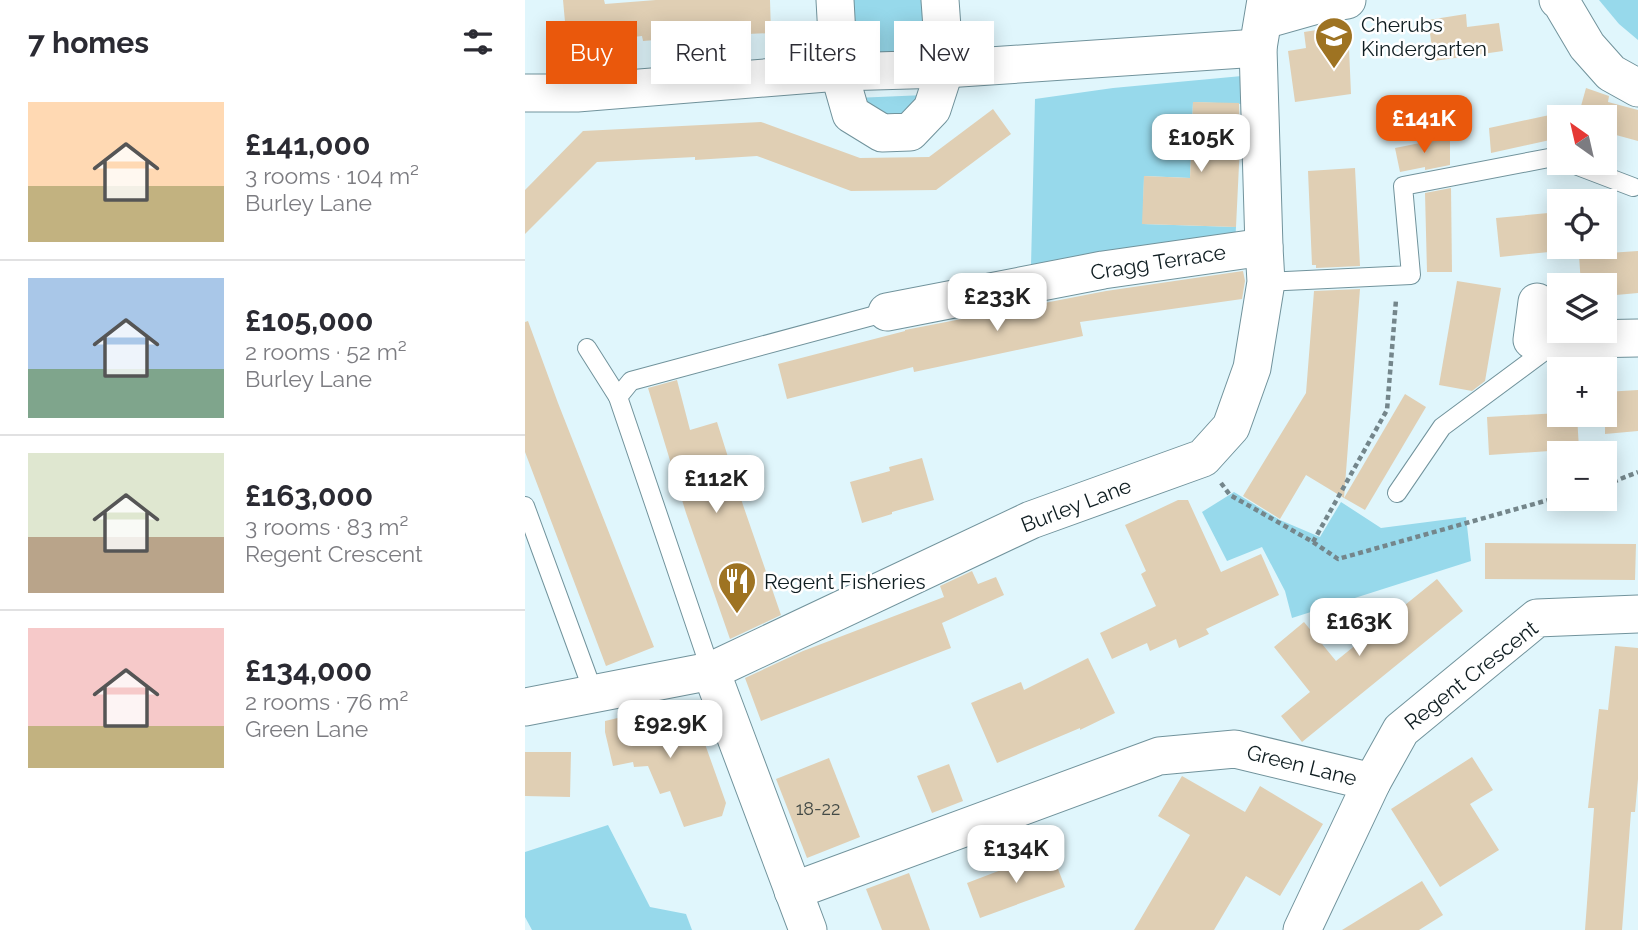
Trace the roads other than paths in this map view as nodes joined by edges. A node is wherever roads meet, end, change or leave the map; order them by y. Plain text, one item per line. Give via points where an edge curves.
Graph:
1 (835, 0) edge
2 (940, 0) edge
3 (1347, 0) edge
4 (1558, 0) edge
5 (836, 21) edge
6 (942, 21) edge
7 (1263, 23) edge
8 (994, 62) edge
9 (765, 78) edge
10 (842, 84) edge
11 (940, 84) edge
12 (1638, 88) edge
13 (525, 93) edge
14 (1547, 158) edge
15 (1602, 175) edge
16 (1633, 187) dead end
17 (1265, 264) junction
18 (1538, 302) dead end
19 (881, 314) joint
20 (1638, 338) edge
21 (1617, 339) edge
22 (1547, 340) edge
23 (1556, 343) edge
24 (587, 348) dead end
25 (618, 397) junction
26 (1398, 494) dead end
27 (525, 506) edge
28 (1638, 614) edge
29 (711, 671) junction
30 (594, 694) junction
31 (525, 708) edge
32 (1372, 782) junction
33 (793, 891) junction
34 (808, 930) edge
35 (1303, 930) edge

1 - 5 street
2 - 6 street
3 - 7 street
4 - 12 street via 1587,46 1611,73
7 - 8 street
7 - 17 street, Burley Lane
9 - 13 street
10 - 11 street via 851,114 882,133 909,132 932,109
14 - 17 lane via 1403,186 1411,275
15 - 16 lane
17 - 19 street, Cragg Terrace via 1103,270
17 - 29 street, Burley Lane via 1252,368 1230,427 1203,458 1031,520
18 - 22 street via 1532,340
19 - 25 lane, Cragg Terrace via 631,381
20 - 21 street
23 - 26 lane via 1442,427
24 - 25 lane
25 - 29 lane
27 - 30 lane
28 - 32 street, Regent Crescent via 1537,618 1401,730
29 - 30 street, Burley Lane
29 - 33 street
30 - 31 street, Burley Lane
32 - 33 street, Green Lane via 1235,749 1159,756
32 - 35 street, Regent Crescent
33 - 34 street

